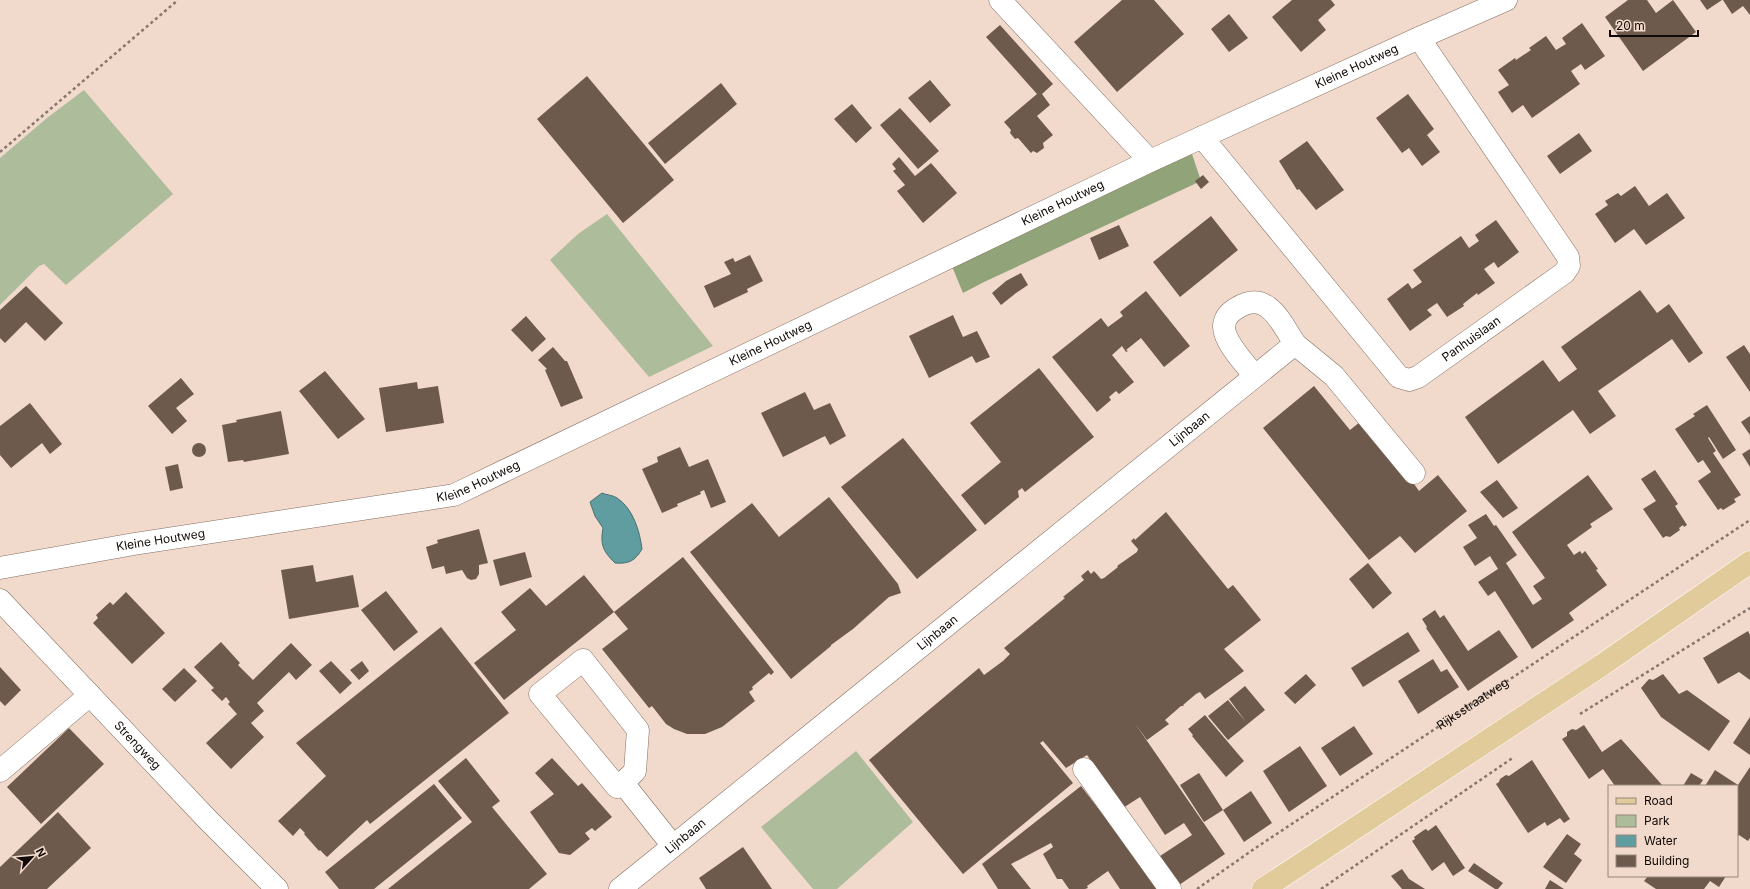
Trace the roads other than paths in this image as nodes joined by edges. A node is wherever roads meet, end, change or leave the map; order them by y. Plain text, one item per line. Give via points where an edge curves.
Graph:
1 (1000, 0) edge
2 (1506, 0) edge
3 (1419, 38) junction
4 (1202, 137) junction
5 (1150, 161) junction
6 (1295, 344) junction
7 (1255, 376) junction
8 (1414, 473) dead end
9 (1750, 562) edge
10 (0, 568) edge
11 (0, 600) edge
12 (90, 695) junction
13 (1084, 770) dead end
14 (0, 771) edge
15 (623, 783) junction
16 (673, 846) junction
17 (277, 889) edge
18 (620, 889) edge
19 (1170, 889) edge
20 (1263, 889) edge

1 - 5 street
2 - 3 street, Kleine Houtweg
3 - 4 street, Kleine Houtweg
3 - 4 street, Panhuislaan via 1568,257 1569,266 1564,273 1418,377 1409,380 1399,377
4 - 5 street, Kleine Houtweg
5 - 10 street, Kleine Houtweg via 454,495 134,544
6 - 7 street, Lijnbaan
6 - 7 street via 1276,313 1259,301 1245,302 1228,313 1224,327 1231,347
6 - 8 street via 1334,376
7 - 16 street, Lijnbaan
9 - 20 main road via 1602,665
11 - 12 street, Strengweg
12 - 14 street
12 - 17 street, Strengweg
13 - 19 street
15 - 15 street via 617,788 540,694 583,660 638,730 635,771
15 - 16 street
16 - 18 street, Lijnbaan

